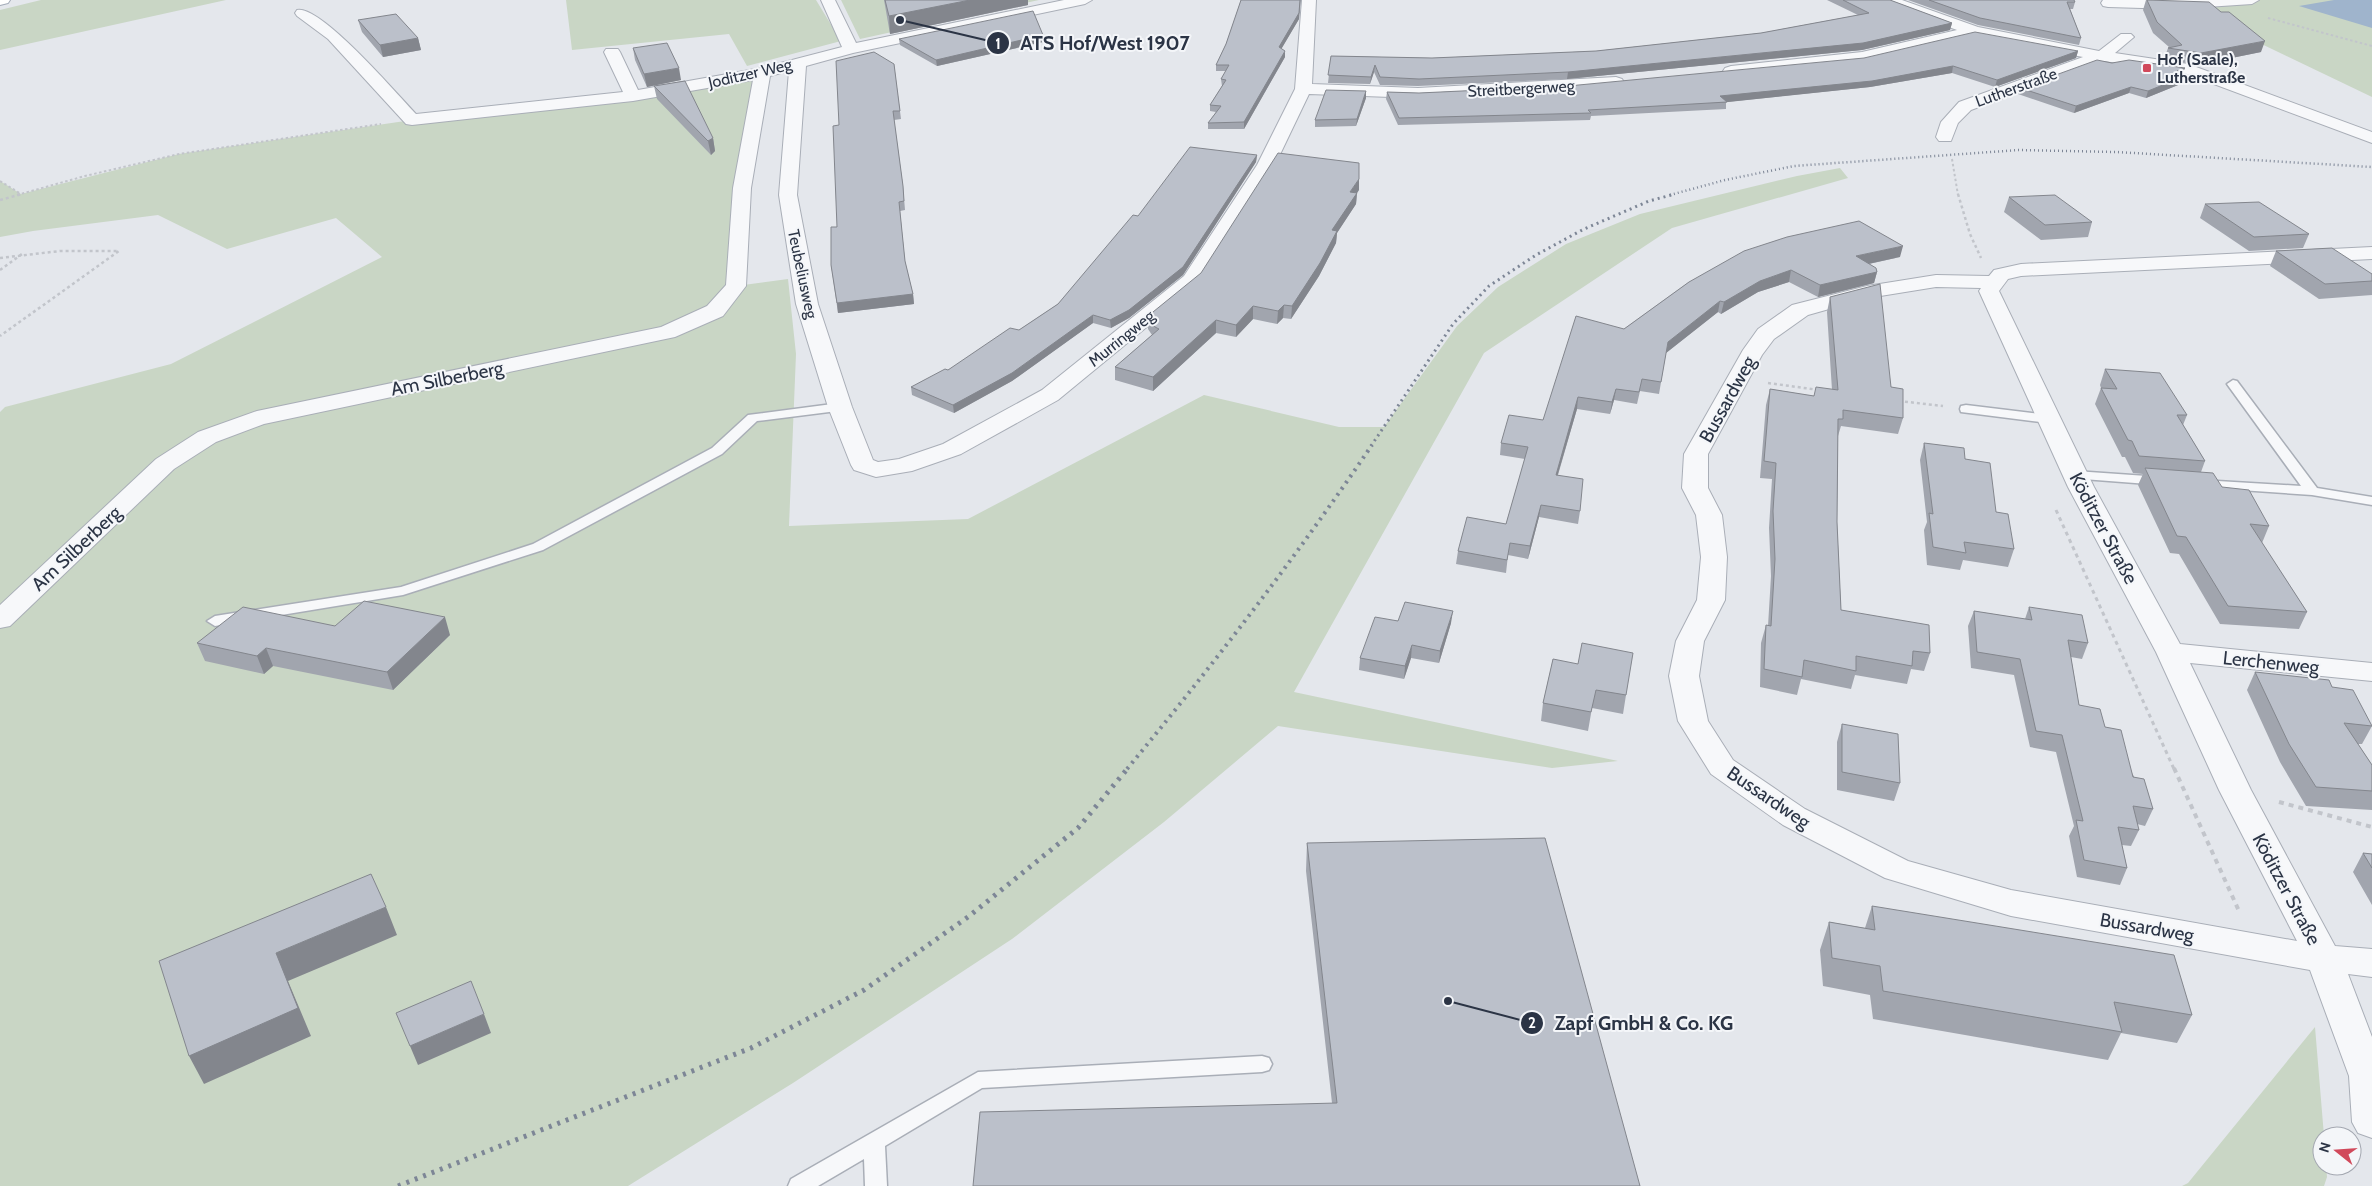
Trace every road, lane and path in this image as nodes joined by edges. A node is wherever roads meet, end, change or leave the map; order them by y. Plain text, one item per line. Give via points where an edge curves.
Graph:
1 (828, 0) edge
2 (1084, 0) edge
3 (1309, 0) edge
4 (1888, 0) edge
5 (2252, 0) edge
6 (2107, 2) edge
7 (302, 14) dead end
8 (2268, 18) dead end
9 (1973, 30) junction
10 (2126, 37) junction
11 (2372, 46) edge
12 (851, 49) junction
13 (612, 52) dead end
14 (2102, 56) junction
15 (798, 62) junction
16 (2182, 67) junction
17 (762, 73) junction
18 (1714, 73) edge
19 (1636, 80) edge
20 (1304, 89) junction
21 (633, 96) junction
22 (412, 120) junction
23 (1945, 137) joint
24 (2372, 138) edge
25 (0, 182) edge
26 (20, 194) junction
27 (0, 200) edge
28 (2372, 253) edge
29 (24, 254) junction
30 (0, 258) edge
31 (0, 270) edge
32 (1994, 282) junction
33 (0, 336) edge
34 (1738, 380) junction
35 (2233, 384) dead end
36 (1823, 391) edge
37 (1890, 399) edge
38 (840, 407) junction
39 (1966, 409) joint
40 (2049, 419) junction
41 (876, 470) joint
42 (2075, 475) junction
43 (2312, 491) junction
44 (2372, 501) edge
45 (2054, 505) dead end
46 (0, 620) edge
47 (215, 621) dead end
48 (2170, 652) junction
49 (2372, 672) edge
50 (2235, 790) junction
51 (2372, 827) edge
52 (2242, 918) dead end
53 (2324, 959) junction
54 (2372, 963) edge
55 (1262, 1064) dead end
56 (2372, 1122) edge
57 (874, 1142) junction
58 (799, 1186) edge
59 (876, 1186) edge

1 - 12 street
2 - 12 street, Joditzer Weg
3 - 20 street, Murringweg
4 - 9 street, Lutherstraße
5 - 6 street via 2176,5
6 - 10 street
7 - 22 street via 333,36
8 - 11 path
9 - 14 street, Lutherstraße
9 - 18 street via 1862,56
10 - 14 street, Lutherstraße
10 - 16 street
12 - 15 street, Joditzer Weg
13 - 21 street
14 - 16 street, Lutherstraße
14 - 23 street, Lutherstraße via 1965,106 1950,122
15 - 17 street, Joditzer Weg
15 - 38 street, Teubeliusweg via 788,196 807,304
16 - 24 street, Lutherstraße
17 - 21 street, Joditzer Weg
17 - 46 street, Am Silberberg via 742,188 736,286 715,311 667,332 257,418 207,437 165,464
19 - 20 street, Streitbergerweg via 1418,93
20 - 41 street, Murringweg via 1266,165 1192,280 1050,395 952,449 903,466
21 - 22 street, Joditzer Weg
22 - 26 path via 179,154
23 - 32 path via 1952,153 1956,185 1969,236
25 - 26 path
26 - 27 path
28 - 32 street via 2021,270 2001,274
29 - 30 path
29 - 31 path
29 - 33 path via 119,251
32 - 34 street, Bussardweg via 1936,281 1867,292 1800,310 1766,334
32 - 40 street, Köditzer Straße via 1989,291
34 - 36 path
34 - 53 street, Bussardweg via 1696,454 1695,488 1709,515 1714,557 1712,600 1690,641 1684,676 1693,721 1722,767 1794,817 1897,870 2010,903
35 - 43 lane
37 - 39 path
38 - 41 street, Teubeliusweg via 864,464
38 - 47 lane via 753,418 718,451 538,547 404,590
39 - 40 lane
40 - 42 street, Köditzer Straße
42 - 43 lane
42 - 48 street, Köditzer Straße
43 - 44 lane
45 - 52 path
48 - 49 street, Lerchenweg
48 - 50 street, Köditzer Straße
50 - 51 path
50 - 53 street, Köditzer Straße
53 - 54 street, Bussardweg
53 - 56 street, Köditzer Straße via 2368,1076
55 - 57 lane via 978,1080
57 - 58 lane
57 - 59 lane

